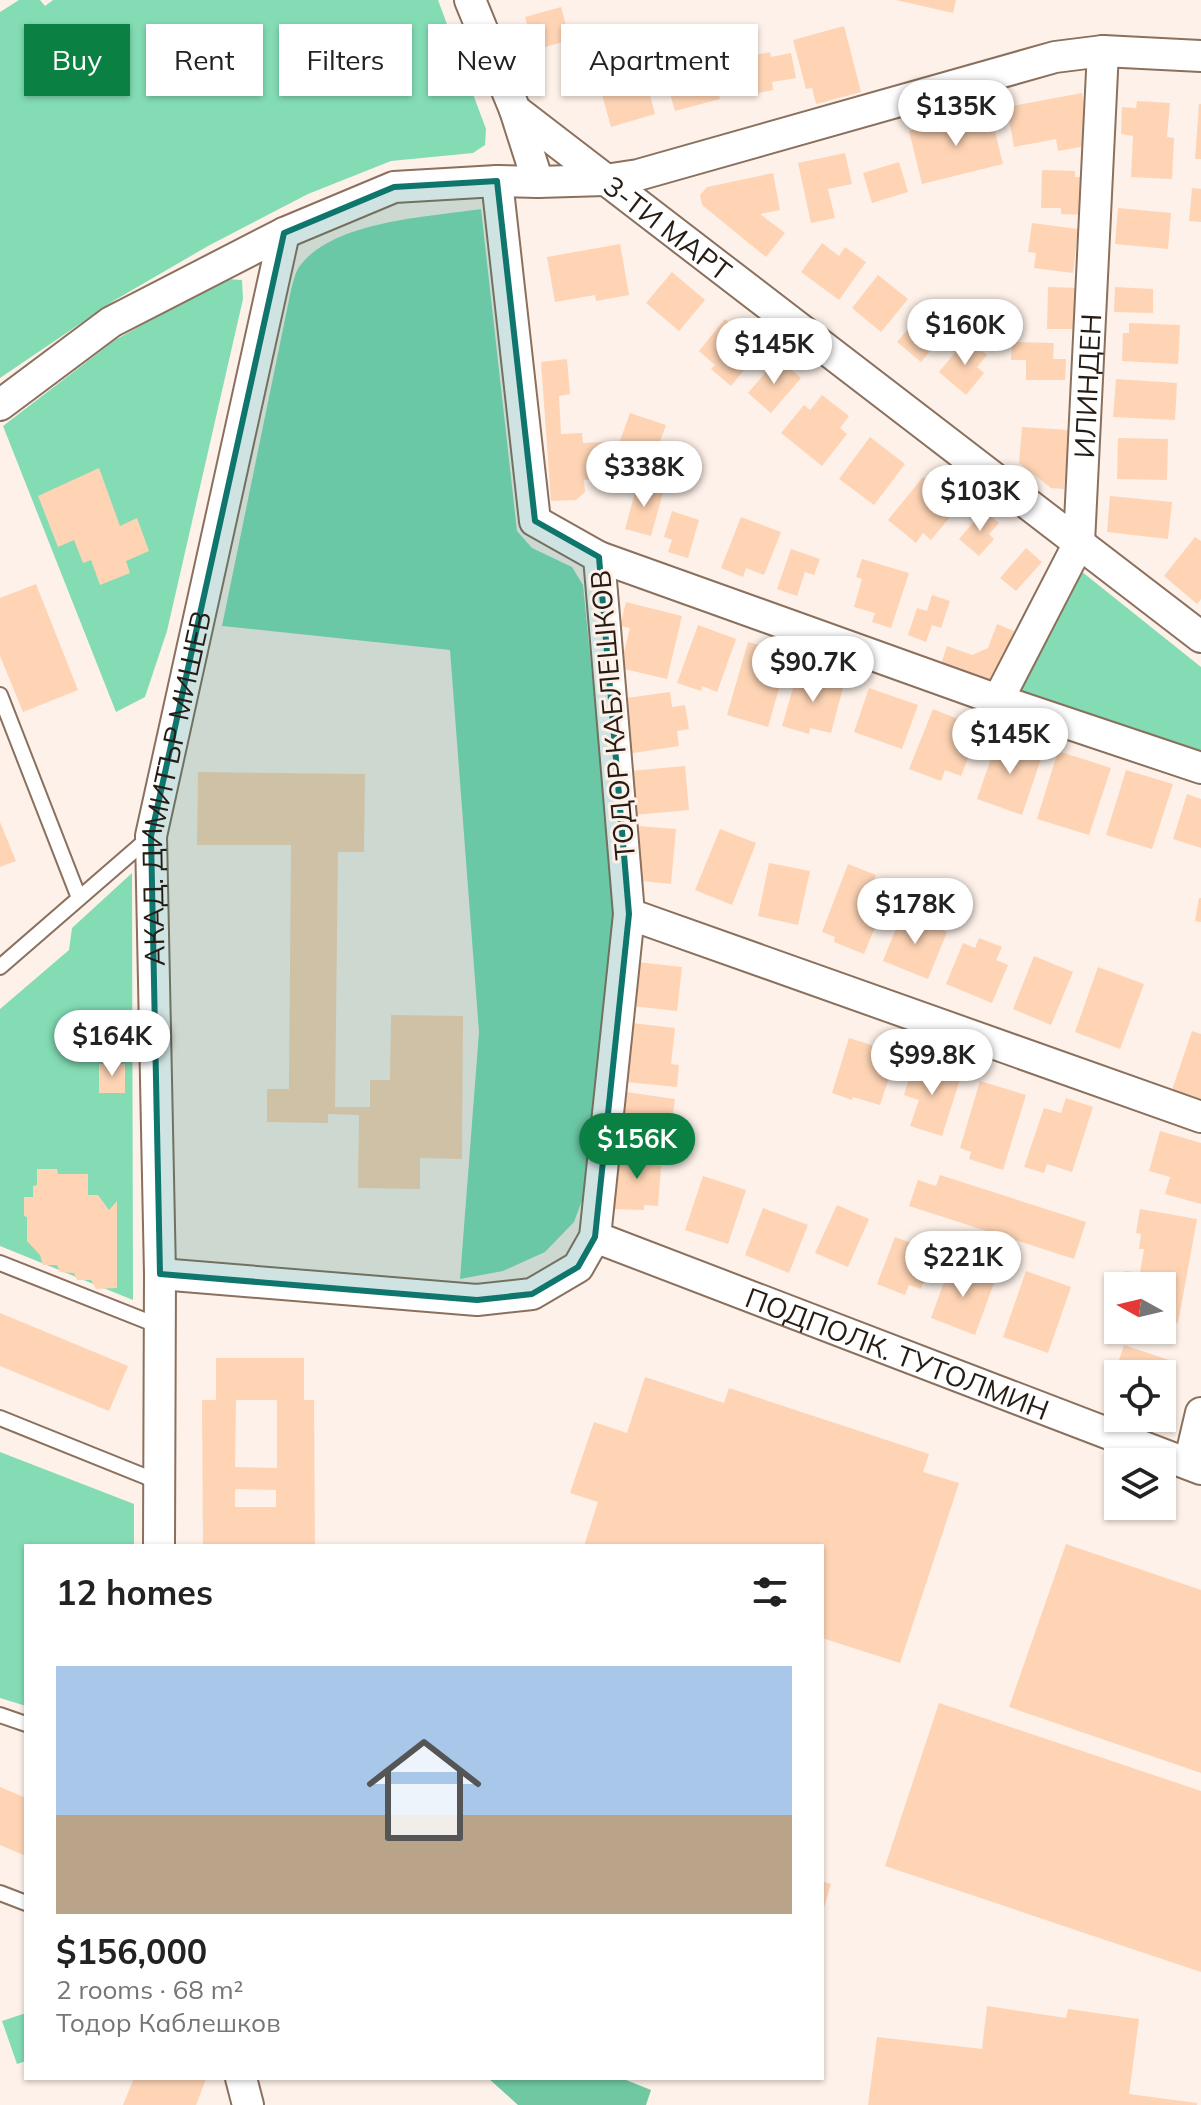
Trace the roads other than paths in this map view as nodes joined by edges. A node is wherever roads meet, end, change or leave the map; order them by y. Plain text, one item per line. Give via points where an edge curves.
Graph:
1 (470, 0) edge
2 (1103, 51) junction
3 (1201, 56) edge
4 (515, 110) junction
5 (605, 180) junction
6 (497, 181) junction
7 (538, 182) junction
8 (284, 233) junction
9 (0, 405) edge
10 (1079, 543) junction
11 (599, 557) junction
12 (1201, 637) edge
13 (0, 695) edge
14 (998, 700) junction
15 (1201, 768) edge
16 (151, 836) junction
17 (79, 898) junction
18 (629, 914) junction
19 (0, 967) edge
20 (1201, 1117) edge
21 (595, 1237) junction
22 (0, 1263) edge
23 (160, 1274) junction
24 (159, 1326) junction
25 (1201, 1413) edge
26 (0, 1418) edge
27 (1195, 1466) edge
28 (159, 1483) junction
29 (159, 1544) edge
30 (0, 1715) edge
31 (24, 1723) edge
32 (0, 1893) edge
33 (24, 1902) edge
34 (242, 2080) edge
35 (248, 2105) edge

1 - 4 street, 3-ТИ МАРТ
2 - 3 street
2 - 5 street via 1055,57
2 - 10 street, ИЛИНДЕН
4 - 5 street, 3-ТИ МАРТ
4 - 7 street, 3-ТИ МАРТ
5 - 7 street
5 - 10 street, 3-ТИ МАРТ
6 - 7 street
6 - 8 street via 394,187
6 - 11 street, ТОДОР КАБЛЕШКОВ via 535,521
8 - 9 street via 111,322
8 - 16 street, АКАД. ДИМИТЪР МИШЕВ
10 - 12 street, 3-ТИ МАРТ
10 - 14 street, ИЛИНДЕН
11 - 14 street
11 - 18 street, ТОДОР КАБЛЕШКОВ
13 - 17 lane
14 - 15 street
16 - 17 lane
16 - 23 street, АКАД. ДИМИТЪР МИШЕВ
17 - 19 lane
18 - 20 street
18 - 21 street, ТОДОР КАБЛЕШКОВ
21 - 23 street via 578,1267 532,1294 477,1300
21 - 27 street, ПОДПОЛК. ТУТОЛМИН
22 - 24 lane
23 - 24 street, АКАД. ДИМИТЪР МИШЕВ
24 - 28 street, АКАД. ДИМИТЪР МИШЕВ
25 - 27 street
26 - 28 lane
28 - 29 street, АКАД. ДИМИТЪР МИШЕВ
30 - 31 lane
32 - 33 lane
34 - 35 street

